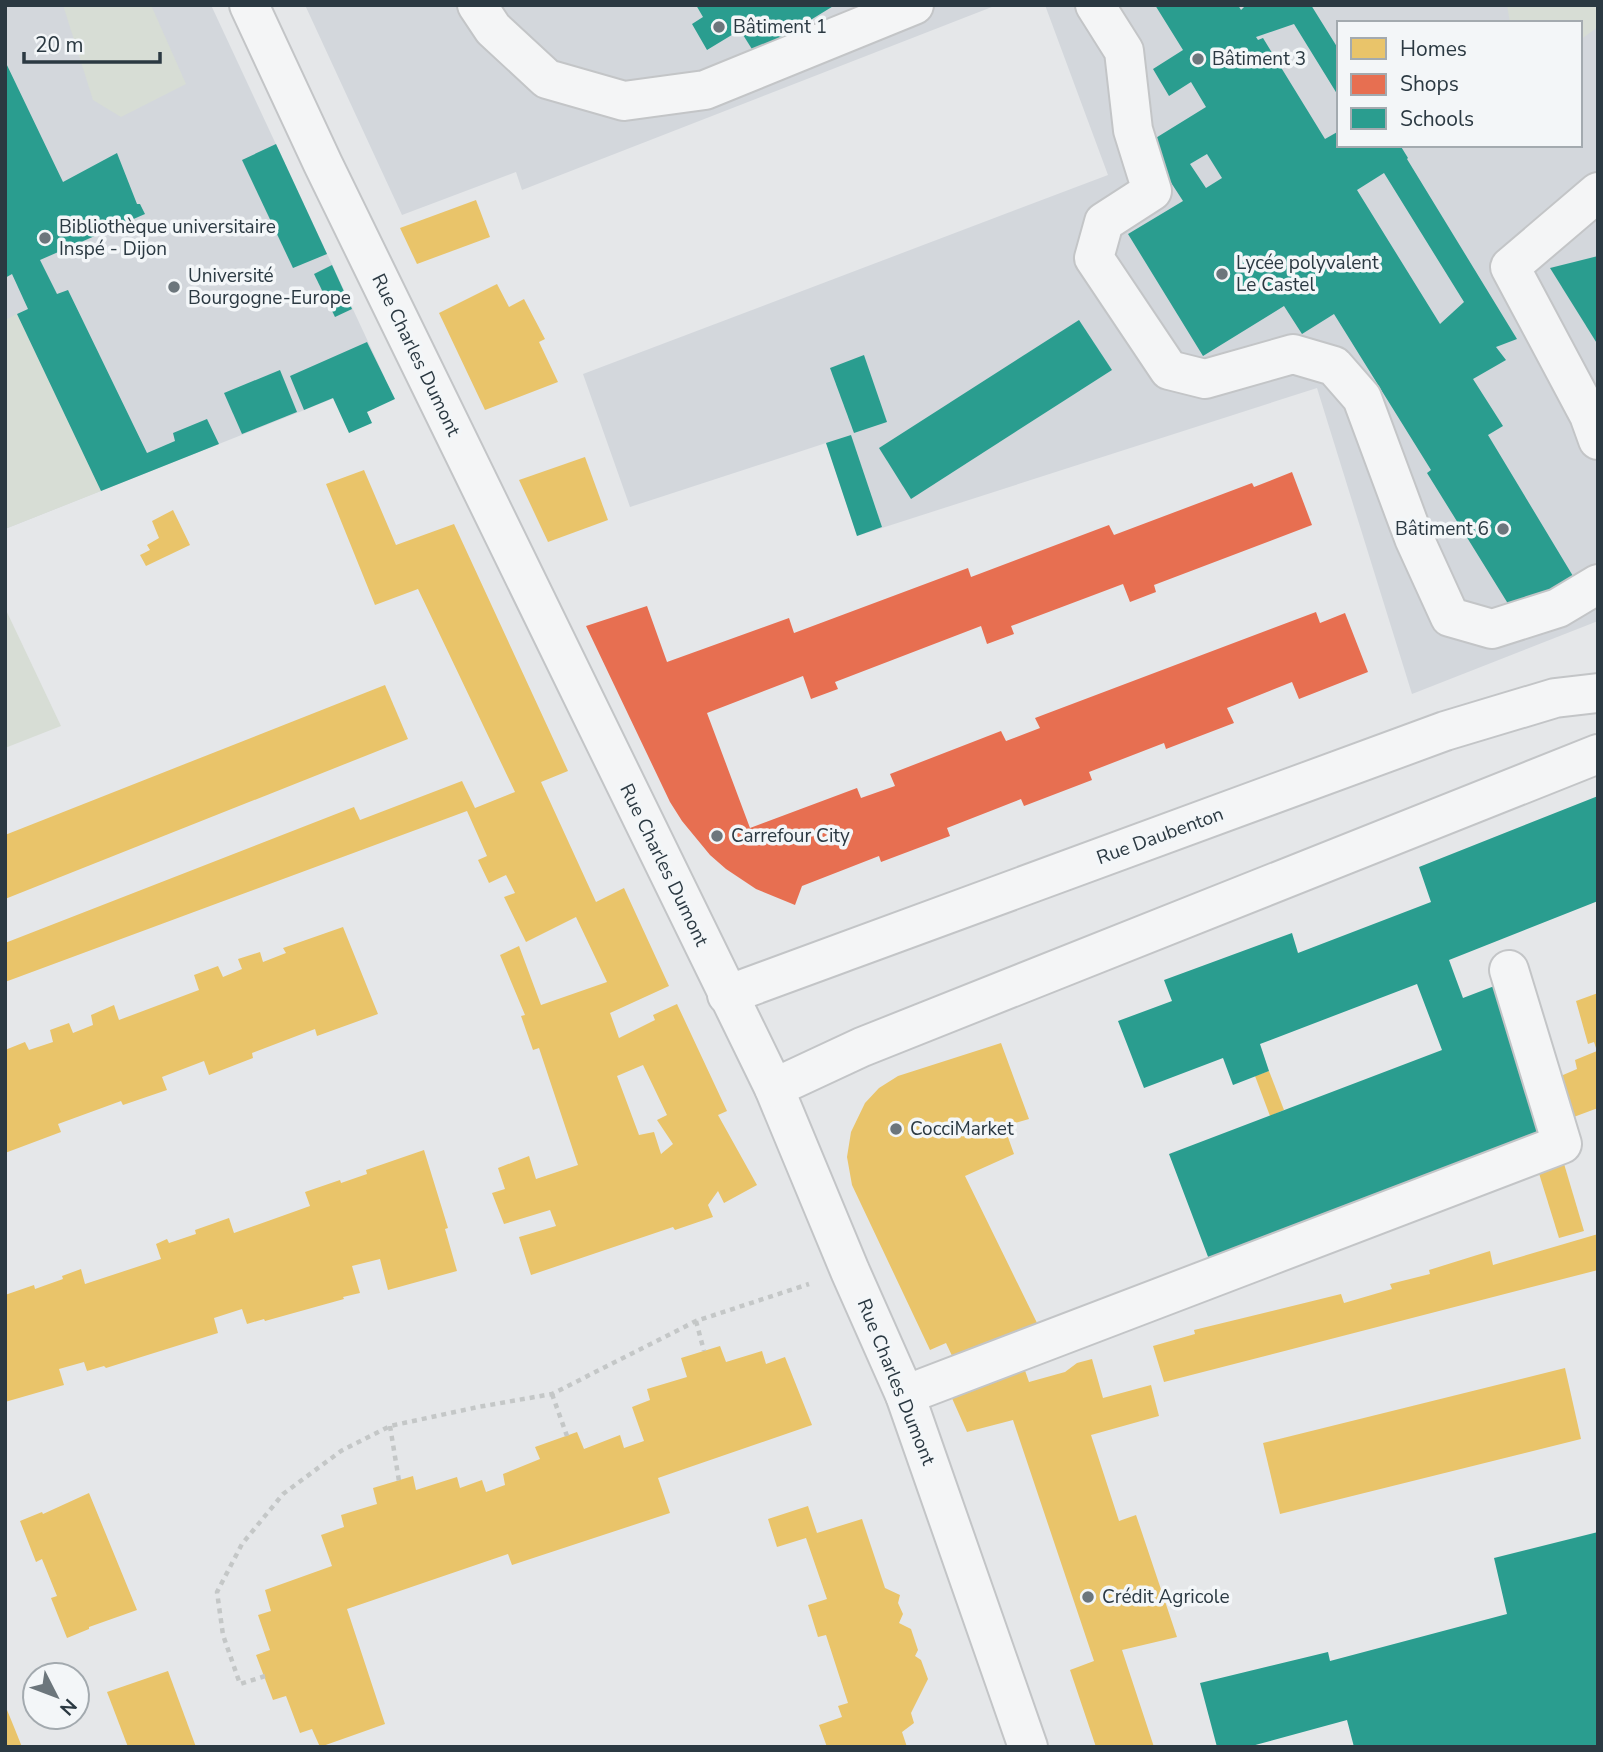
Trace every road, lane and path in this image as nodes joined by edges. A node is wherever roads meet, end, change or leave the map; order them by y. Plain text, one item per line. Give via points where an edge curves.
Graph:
1 (249, 5) edge
2 (477, 5) edge
3 (914, 5) edge
4 (1095, 5) edge
5 (1598, 192) edge
6 (1595, 422) edge
7 (1598, 584) edge
8 (1598, 693) edge
9 (1598, 754) edge
10 (1509, 970) dead end
11 (727, 995) junction
12 (774, 1088) junction
13 (850, 1271) junction
14 (696, 1321) junction
15 (704, 1351) dead end
16 (552, 1394) junction
17 (905, 1395) junction
18 (390, 1426) junction
19 (566, 1436) dead end
20 (399, 1481) dead end
21 (265, 1676) dead end
22 (1028, 1747) edge

1 - 11 street, Rue Charles Dumont
2 - 3 street via 493,29 547,79 624,101 705,90
4 - 7 street via 1124,51 1133,130 1152,191 1104,222 1094,258 1169,370 1205,379 1293,354 1334,366 1362,398 1414,538 1450,617 1492,629 1558,608
5 - 6 street via 1510,267
8 - 11 street, Rue Daubenton via 1555,698 1445,732
9 - 12 street via 875,1042
10 - 17 street via 1562,1144
11 - 12 street, Rue Charles Dumont
12 - 13 street, Rue Charles Dumont
13 - 14 path
13 - 17 street, Rue Charles Dumont
14 - 15 path
14 - 16 path
16 - 18 path
16 - 19 path
17 - 22 street, Rue Charles Dumont
18 - 20 path
18 - 21 path via 341,1451 283,1494 242,1544 217,1592 223,1635 240,1685

